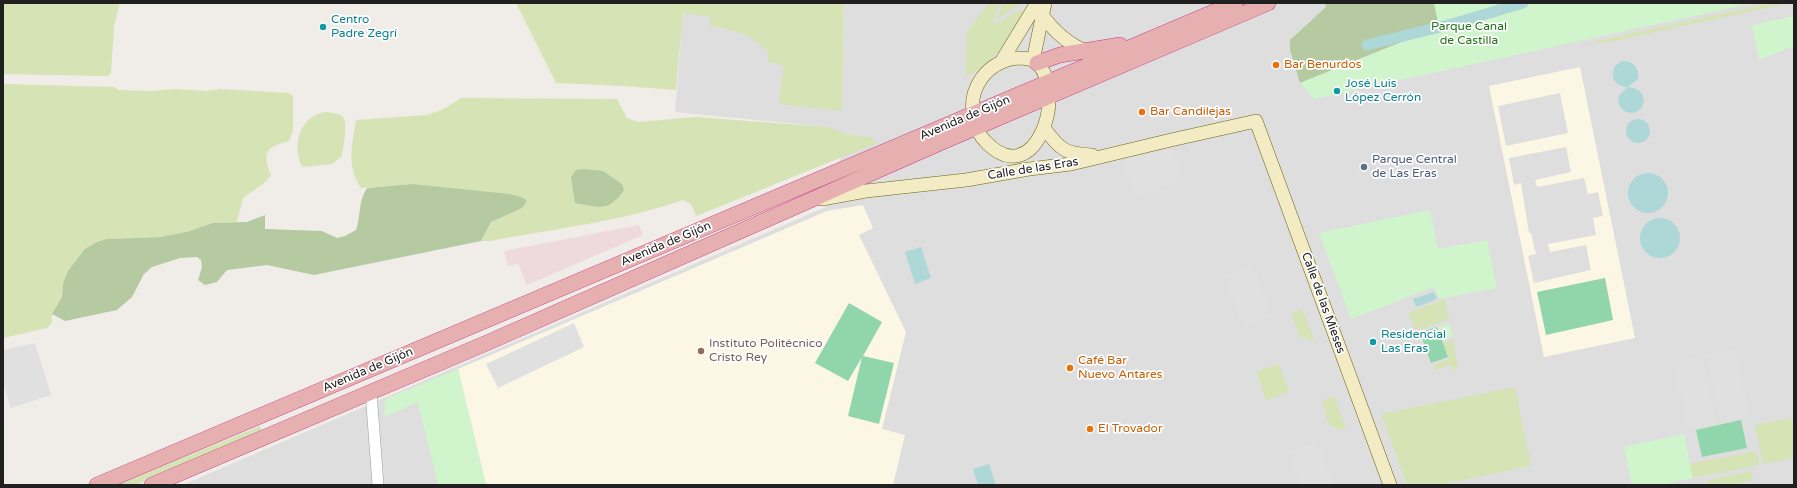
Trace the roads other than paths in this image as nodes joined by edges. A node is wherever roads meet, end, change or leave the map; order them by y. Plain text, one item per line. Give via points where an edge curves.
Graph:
1 (1235, 3) edge
2 (1268, 3) edge
3 (1041, 7) edge
4 (1145, 41) junction
5 (1086, 52) junction
6 (1001, 62) junction
7 (1035, 62) junction
8 (1048, 90) junction
9 (975, 121) junction
10 (1256, 121) joint
11 (1044, 129) junction
12 (1112, 154) junction
13 (1016, 156) junction
14 (1004, 173) junction
15 (806, 201) junction
16 (480, 322) junction
17 (371, 392) junction
18 (241, 424) junction
19 (97, 485) edge
20 (152, 485) edge
21 (378, 485) edge
22 (1390, 485) edge

1 - 4 highway, Avenida de Gijón
2 - 8 highway, Avenida de Gijón
3 - 5 main road via 1059,35
3 - 6 main road
3 - 7 main road
4 - 5 highway
4 - 8 highway, Avenida de Gijón
5 - 7 highway via 1060,55
6 - 7 main road via 1017,58
6 - 9 main road via 990,69 976,86 973,96
7 - 8 main road via 1045,73
8 - 9 highway, Avenida de Gijón
8 - 11 main road via 1048,112
9 - 13 main road via 992,149 1002,155
9 - 15 highway, Avenida de Gijón
9 - 16 highway, Avenida de Gijón
10 - 12 main road, Calle de las Eras
10 - 22 main road, Calle de las Mieses
11 - 12 main road via 1056,145 1070,153
11 - 13 main road via 1030,150
12 - 14 main road, Calle de las Eras via 1071,164
13 - 14 main road
14 - 15 main road, Calle de las Eras
15 - 17 highway, Avenida de Gijón
16 - 17 highway via 467,334 378,374 372,382
16 - 18 highway, Avenida de Gijón
17 - 18 highway via 352,386
17 - 20 highway, Avenida de Gijón
17 - 21 street
18 - 19 highway, Avenida de Gijón

